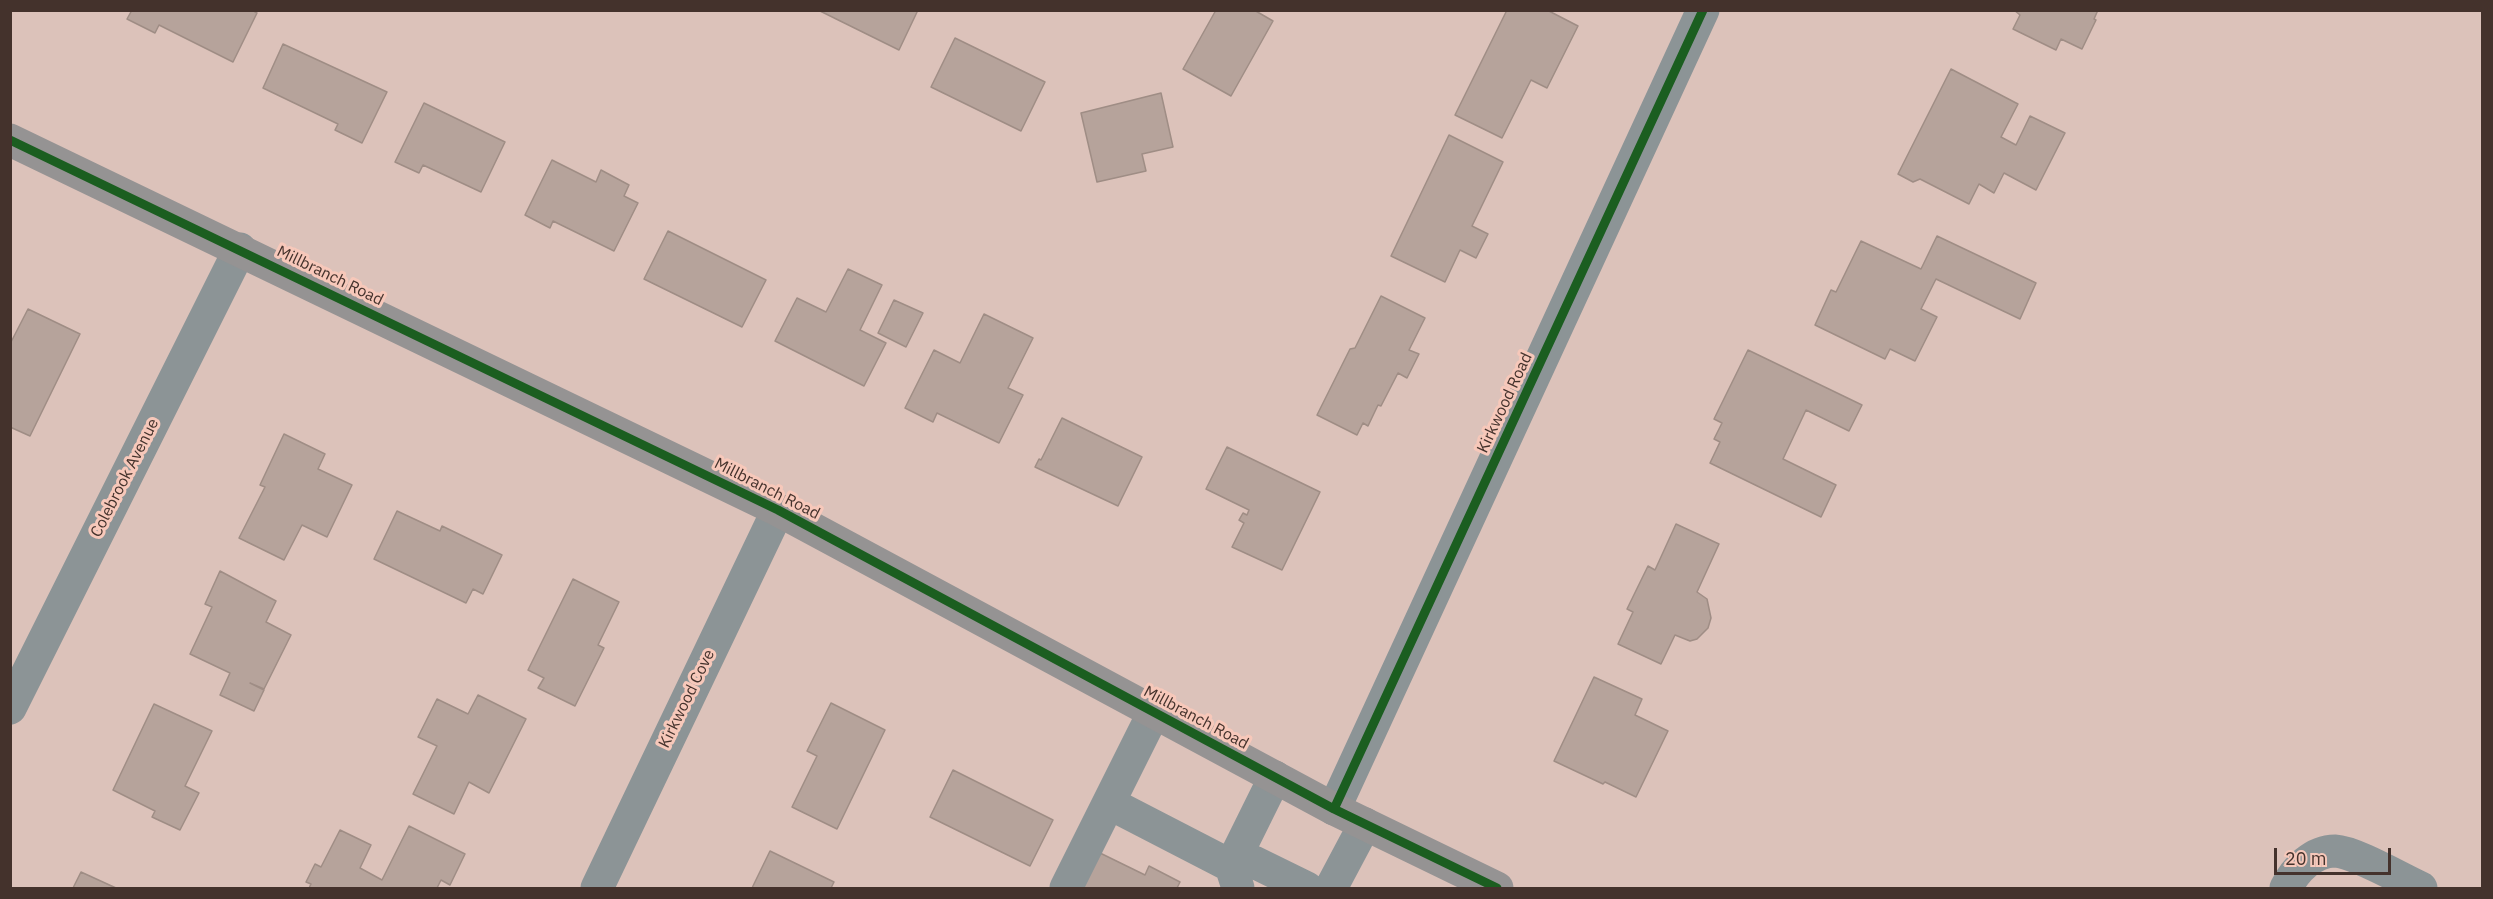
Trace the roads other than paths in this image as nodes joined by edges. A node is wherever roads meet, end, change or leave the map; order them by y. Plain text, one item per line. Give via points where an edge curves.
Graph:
1 (1703, 10) edge
2 (10, 140) edge
3 (240, 249) junction
4 (778, 510) junction
5 (10, 708) edge
6 (1154, 712) junction
7 (1275, 777) junction
8 (1109, 803) junction
9 (1334, 809) junction
10 (1365, 824) junction
11 (1234, 877) edge
12 (597, 888) edge
13 (1066, 888) edge
14 (1307, 888) edge
15 (1331, 888) edge
16 (1497, 888) edge
17 (2286, 888) edge
18 (2421, 888) edge

1 - 9 street, Kirkwood Road
2 - 3 main road, Millbranch Road
3 - 4 main road, Millbranch Road
3 - 5 street, Colebrook Avenue
4 - 6 main road, Millbranch Road
4 - 12 street, Kirkwood Cove
6 - 7 main road, Millbranch Road
6 - 8 street
7 - 9 main road, Millbranch Road
7 - 11 street
8 - 11 street
8 - 13 street
9 - 10 main road, Millbranch Road
10 - 15 street
10 - 16 main road, Millbranch Road
11 - 14 street via 1254,862
17 - 18 street via 2294,872 2315,856 2334,851 2349,854

